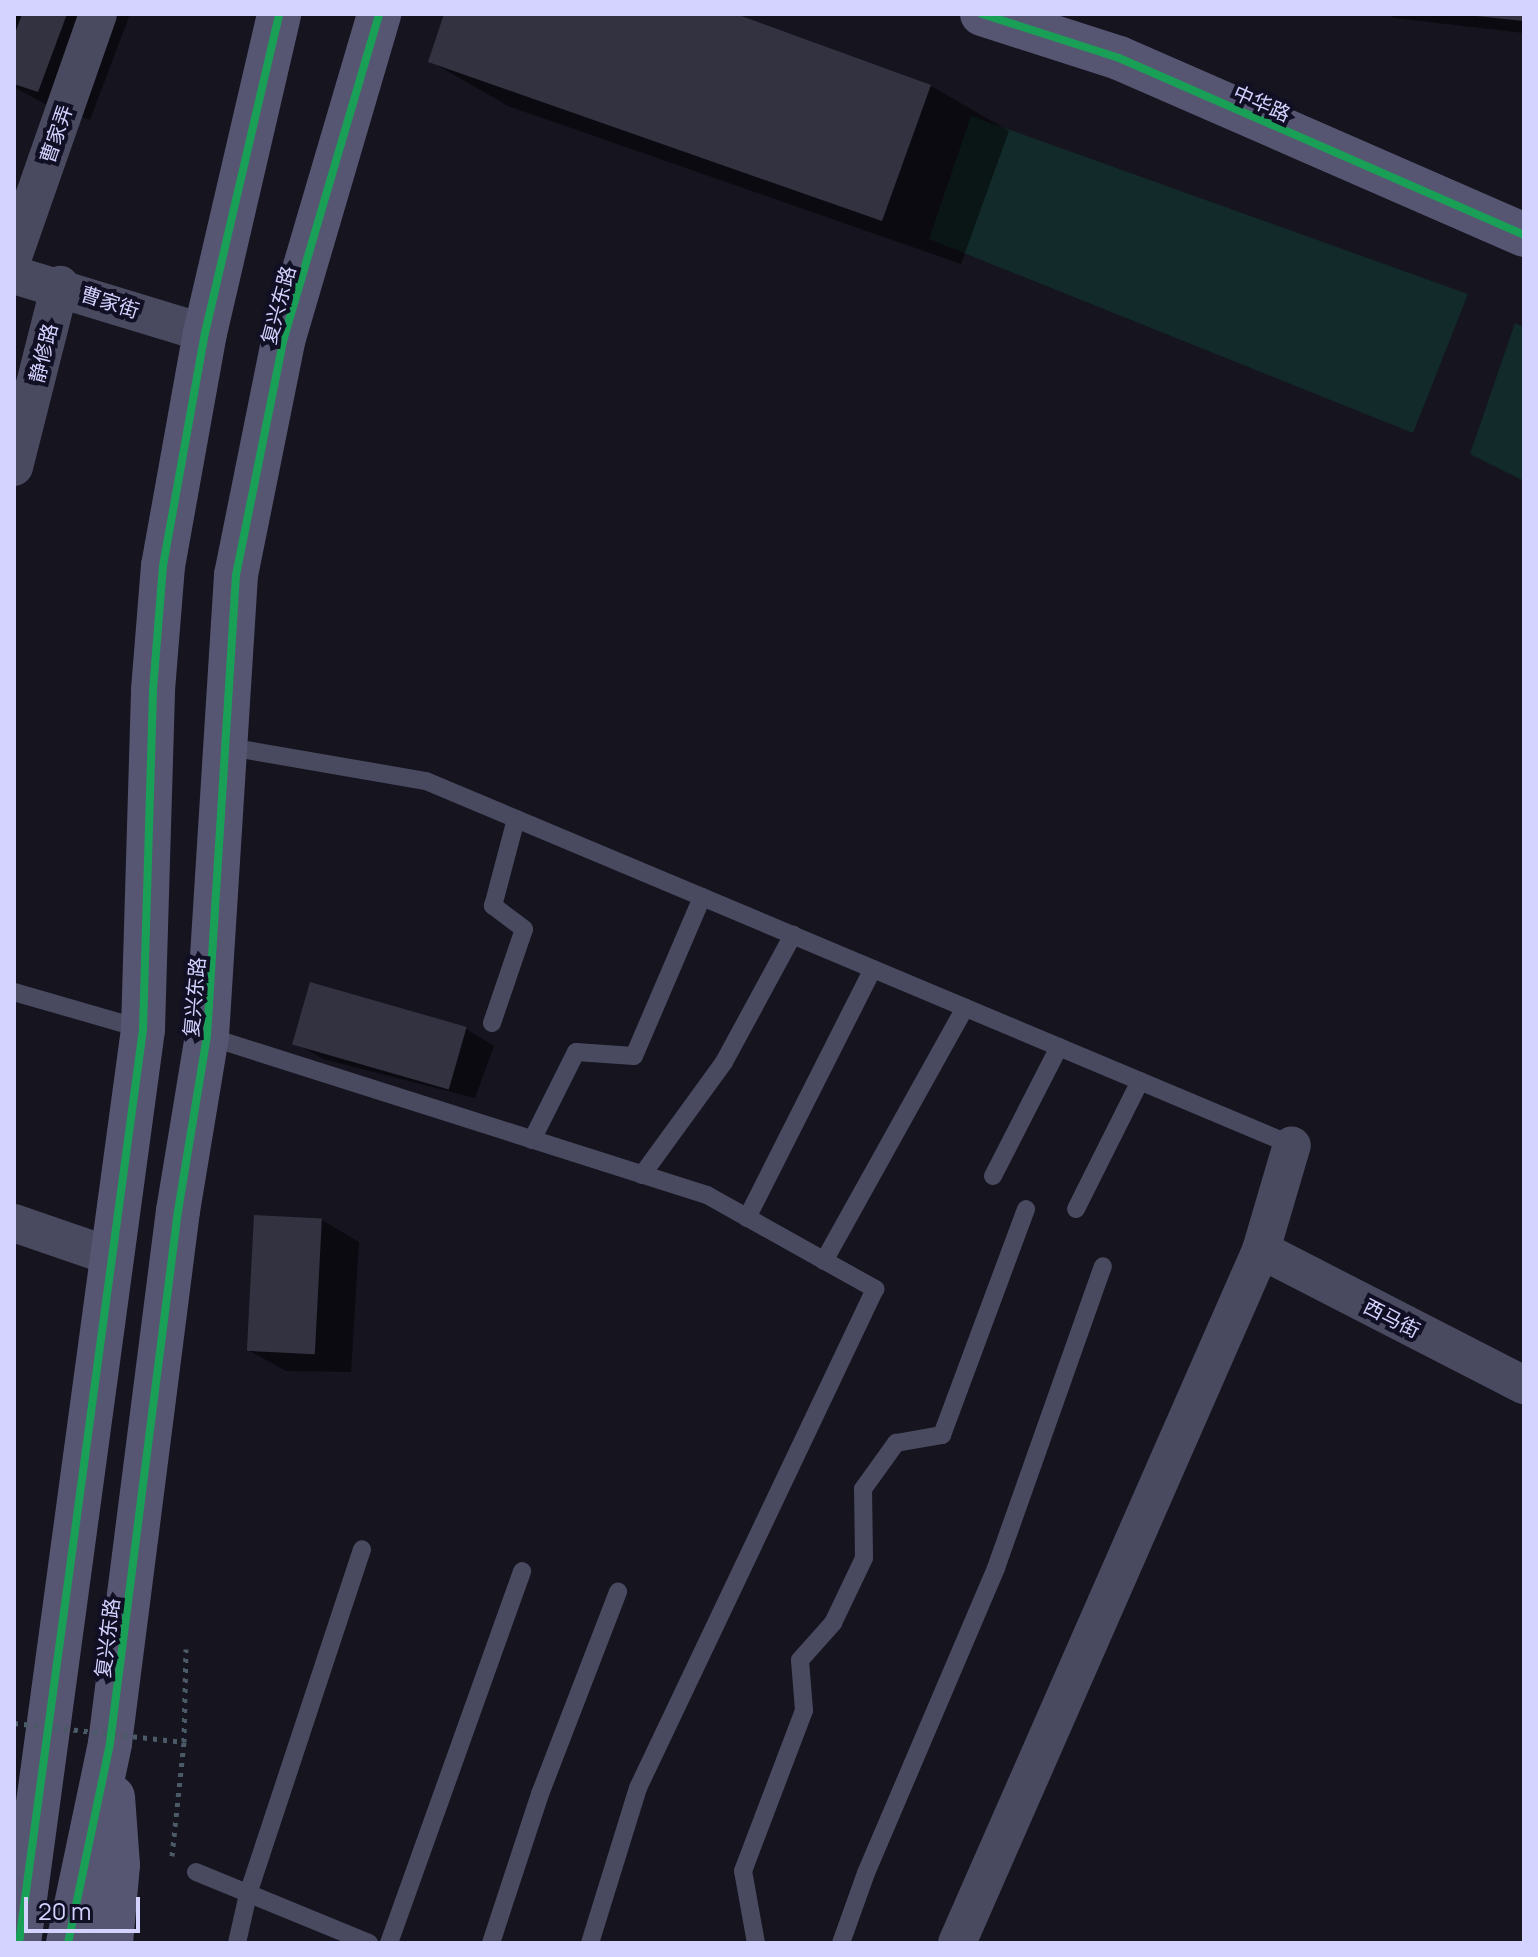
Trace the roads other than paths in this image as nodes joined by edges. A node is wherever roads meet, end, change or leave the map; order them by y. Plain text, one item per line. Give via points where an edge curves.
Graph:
1 (98, 14) edge
2 (279, 14) edge
3 (379, 14) edge
4 (982, 14) edge
5 (1524, 235) edge
6 (14, 254) edge
7 (14, 275) edge
8 (60, 285) junction
9 (205, 333) junction
10 (14, 467) edge
11 (229, 747) junction
12 (516, 819) junction
13 (702, 897) junction
14 (793, 935) junction
15 (873, 969) junction
16 (14, 992) edge
17 (965, 1008) junction
18 (492, 1023) dead end
19 (143, 1029) junction
20 (207, 1036) junction
21 (1059, 1047) junction
22 (1140, 1081) junction
23 (532, 1140) junction
24 (1292, 1145) joint
25 (642, 1175) junction
26 (993, 1176) dead end
27 (1026, 1209) dead end
28 (1076, 1209) dead end
29 (747, 1218) junction
30 (14, 1223) edge
31 (1261, 1250) junction
32 (110, 1256) junction
33 (824, 1261) junction
34 (1103, 1266) dead end
35 (1524, 1385) edge
36 (362, 1549) dead end
37 (522, 1571) dead end
38 (618, 1592) dead end
39 (30, 1730) edge
40 (110, 1743) junction
41 (14, 1861) edge
42 (196, 1872) dead end
43 (248, 1894) junction
44 (19, 1943) edge
45 (68, 1943) edge
46 (111, 1943) edge
47 (237, 1943) edge
48 (369, 1943) edge
49 (389, 1943) edge
50 (491, 1943) edge
51 (590, 1943) edge
52 (756, 1943) edge
53 (841, 1943) edge
54 (957, 1943) edge

1 - 6 street, 曹家弄
2 - 9 main road
3 - 11 main road, 复兴东路 via 283,341 236,575
4 - 5 main road, 中华路 via 1119,58
7 - 8 street, 曹家街
8 - 9 street, 曹家街
8 - 10 street, 静修路
9 - 19 main road via 163,566 153,690
11 - 12 lane via 426,781
11 - 20 main road, 复兴东路
12 - 13 lane
12 - 18 lane via 493,906 524,929
13 - 14 lane
13 - 23 lane via 634,1056 576,1052
14 - 15 lane
14 - 25 lane via 724,1062
15 - 17 lane
15 - 29 lane
16 - 19 lane
17 - 21 lane
17 - 33 lane
19 - 32 main road
20 - 23 lane
20 - 40 main road, 复兴东路 via 178,1211
21 - 22 lane
21 - 26 lane
22 - 24 lane
22 - 28 lane
23 - 25 lane
24 - 31 street
25 - 29 lane via 707,1195
27 - 52 lane via 942,1435 896,1443 863,1489 864,1558 833,1623 800,1660 804,1710 743,1871
29 - 33 lane
30 - 32 street
31 - 35 street, 西马街
31 - 54 street
32 - 39 main road
33 - 51 lane via 875,1289 638,1788
34 - 53 lane via 996,1568
36 - 43 lane
37 - 49 lane
38 - 50 lane via 540,1794
39 - 41 main road
39 - 44 main road
40 - 45 main road, 复兴东路
40 - 46 main road, 复兴东路 via 118,1865
42 - 43 lane
43 - 47 lane
43 - 48 lane

